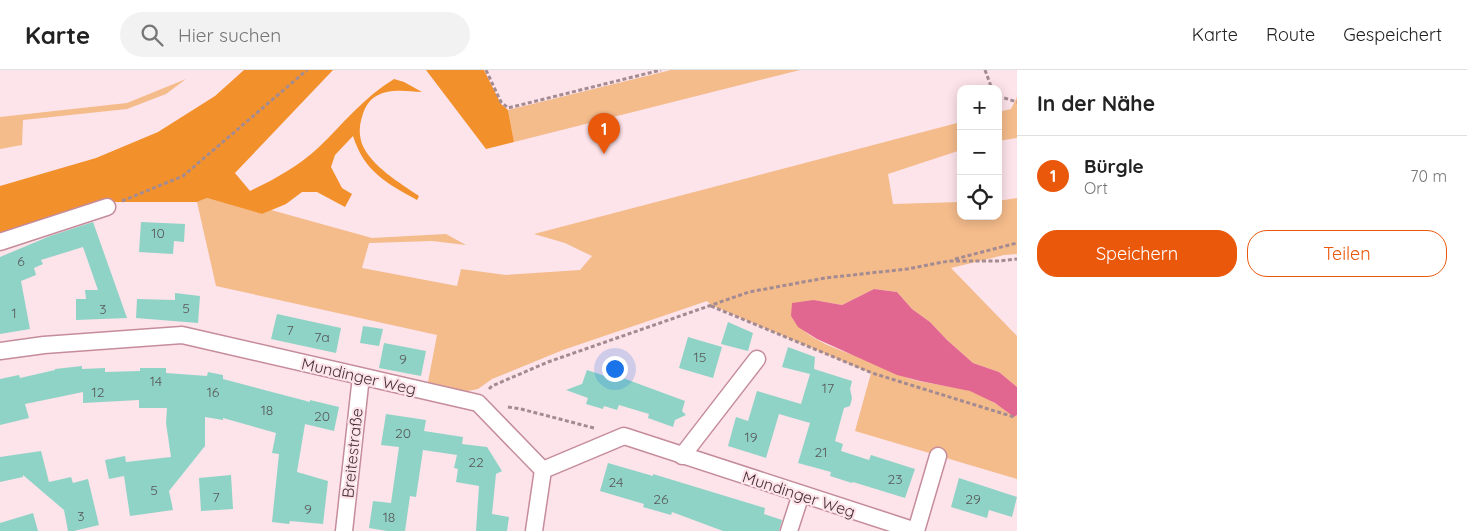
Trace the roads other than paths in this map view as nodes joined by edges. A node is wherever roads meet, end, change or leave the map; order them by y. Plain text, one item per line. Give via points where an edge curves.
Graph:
1 (108, 207) road end
2 (0, 242) edge
3 (0, 351) edge
4 (757, 359) dead end
5 (361, 376) junction
6 (682, 456) junction
7 (938, 456) dead end
8 (543, 470) junction
9 (801, 494) junction
10 (344, 531) edge
11 (534, 531) edge
12 (789, 531) edge
13 (916, 531) edge

1 - 2 street
3 - 5 street, Mundinger Weg via 182,335
4 - 6 street
5 - 8 street, Mundinger Weg via 478,403
5 - 10 street, Breitestraße
6 - 8 street, Mundinger Weg via 624,436
6 - 9 street, Mundinger Weg
7 - 13 street
8 - 11 street
9 - 12 street
9 - 13 street, Mundinger Weg

